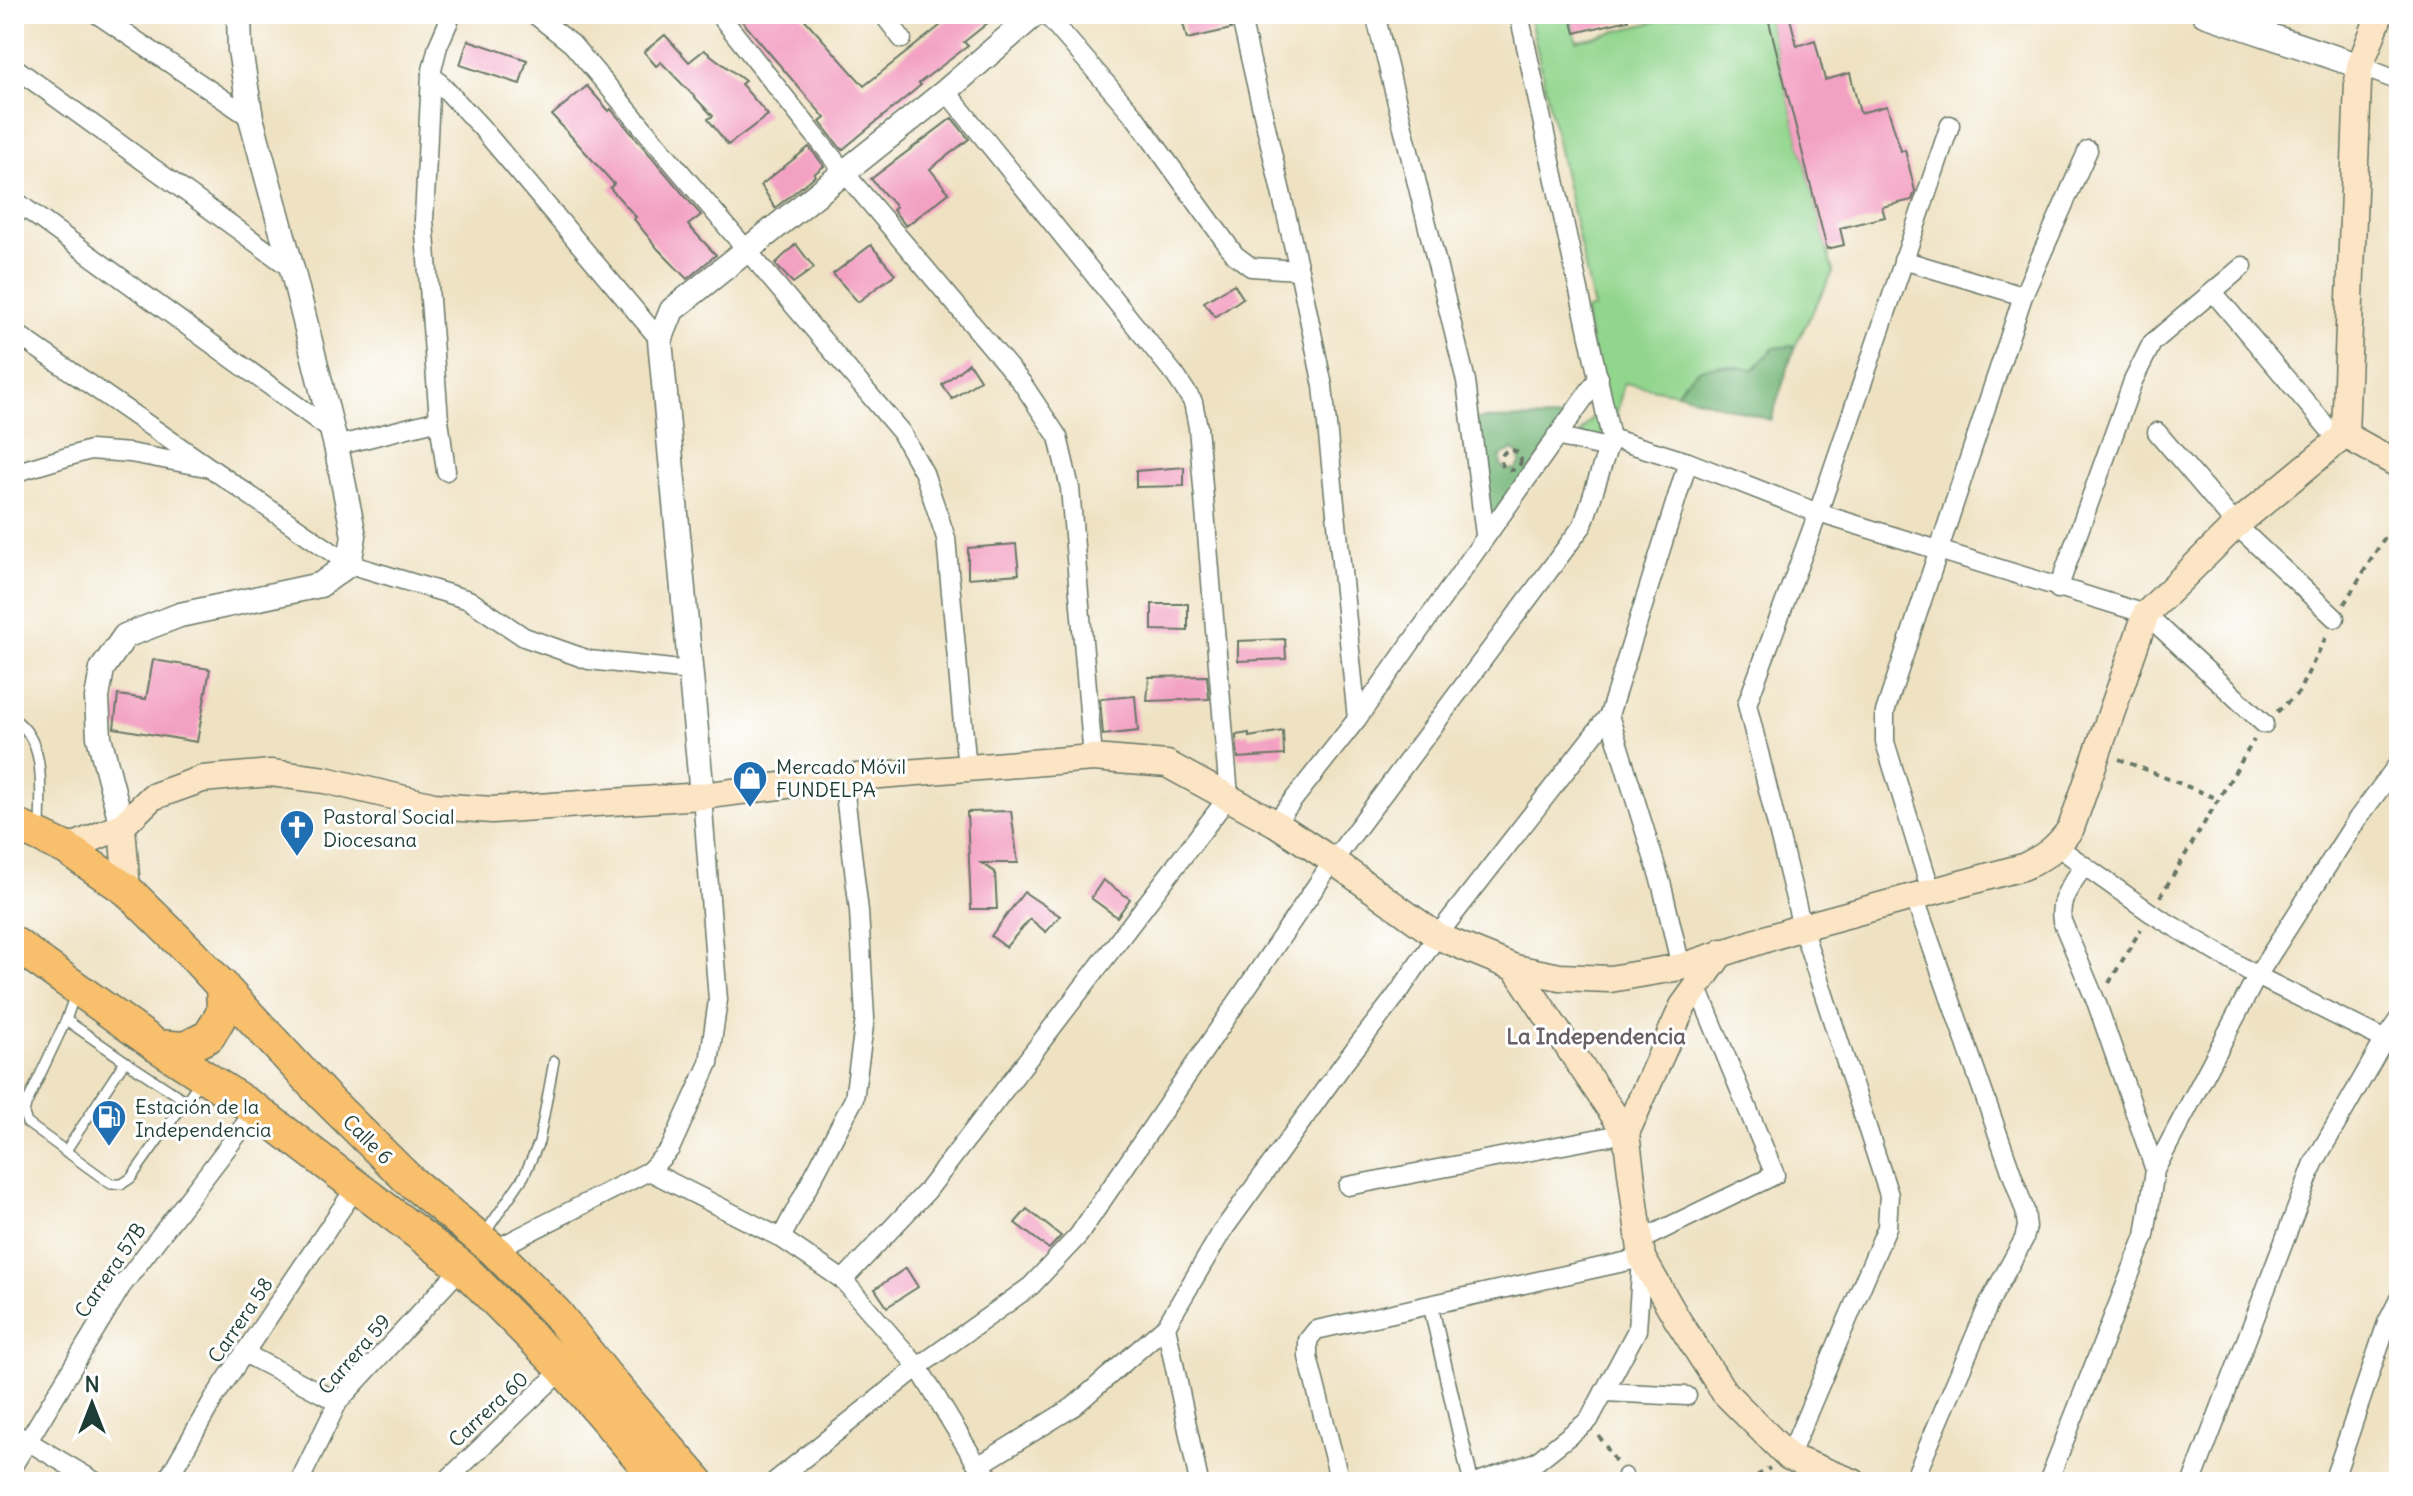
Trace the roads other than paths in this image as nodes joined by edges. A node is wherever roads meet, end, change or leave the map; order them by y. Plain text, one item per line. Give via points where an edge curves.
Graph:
1 (97, 14) edge
2 (239, 14) edge
3 (452, 14) edge
4 (534, 14) edge
5 (719, 14) edge
6 (883, 14) edge
7 (1035, 14) edge
8 (1046, 14) edge
9 (1240, 14) edge
10 (1375, 14) edge
11 (1519, 14) edge
12 (2204, 14) edge
13 (2380, 14) edge
14 (902, 39) dead end
15 (2360, 66) junction
16 (14, 67) edge
17 (431, 74) junction
18 (2399, 81) edge
19 (946, 91) junction
20 (251, 118) junction
21 (1950, 125) dead end
22 (2088, 150) dead end
23 (844, 172) junction
24 (14, 200) edge
25 (748, 248) junction
26 (1903, 260) junction
27 (2243, 266) dead end
28 (292, 269) junction
29 (1299, 270) junction
30 (2213, 292) junction
31 (2023, 296) junction
32 (14, 332) edge
33 (660, 340) junction
34 (1599, 377) junction
35 (439, 420) junction
36 (2157, 432) dead end
37 (1556, 436) junction
38 (334, 438) junction
39 (2341, 438) junction
40 (1610, 443) junction
41 (1688, 462) junction
42 (2399, 465) edge
43 (212, 468) junction
44 (446, 471) dead end
45 (14, 473) edge
46 (1818, 513) junction
47 (2236, 525) junction
48 (1485, 535) junction
49 (1940, 551) junction
50 (349, 564) junction
51 (2058, 589) junction
52 (2146, 614) junction
53 (2335, 618) road end
54 (690, 671) junction
55 (1609, 715) junction
56 (14, 719) edge
57 (1357, 719) junction
58 (2264, 724) road end
59 (1093, 758) junction
60 (2399, 763) edge
61 (967, 769) junction
62 (843, 778) junction
63 (702, 796) junction
64 (1229, 796) junction
65 (1275, 823) junction
66 (122, 826) junction
67 (41, 837) edge
68 (2058, 847) junction
69 (1333, 861) junction
70 (2084, 866) junction
71 (127, 890) junction
72 (1923, 894) junction
73 (1802, 927) junction
74 (1437, 936) junction
75 (14, 943) edge
76 (1515, 968) junction
77 (1689, 976) junction
78 (2257, 976) junction
79 (222, 985) junction
80 (77, 987) junction
81 (2399, 1019) edge
82 (66, 1020) junction
83 (2392, 1043) edge
84 (157, 1046) junction
85 (125, 1061) junction
86 (554, 1061) dead end
87 (205, 1075) junction
88 (186, 1101) junction
89 (256, 1110) junction
90 (1626, 1133) junction
91 (65, 1152) junction
92 (2155, 1170) junction
93 (649, 1171) junction
94 (1348, 1186) dead end
95 (356, 1187) junction
96 (781, 1238) junction
97 (487, 1245) junction
98 (1640, 1249) junction
99 (462, 1267) junction
100 (843, 1280) junction
101 (2399, 1299) edge
102 (1430, 1303) junction
103 (1166, 1326) junction
104 (2393, 1327) edge
105 (244, 1353) junction
106 (918, 1367) junction
107 (563, 1369) junction
108 (1604, 1392) junction
109 (1687, 1396) dead end
110 (338, 1402) junction
111 (22, 1437) edge
112 (1789, 1457) junction
113 (14, 1464) edge
114 (978, 1466) junction
115 (655, 1480) edge
116 (96, 1482) edge
117 (166, 1482) edge
118 (299, 1482) edge
119 (445, 1482) edge
120 (698, 1482) edge
121 (774, 1482) edge
122 (995, 1482) edge
123 (1199, 1482) edge
124 (1340, 1482) edge
125 (1471, 1482) edge
126 (1478, 1482) edge
127 (1853, 1482) edge
128 (1913, 1482) edge
129 (2048, 1482) edge
130 (2192, 1482) edge
131 (2333, 1482) edge

1 - 20 street
2 - 20 street
3 - 17 street
4 - 25 street via 572,44
5 - 23 street
6 - 14 street
7 - 19 street
8 - 29 street via 1135,117 1235,255 1251,267
9 - 29 street
10 - 48 street via 1466,381
11 - 34 street
12 - 15 street
13 - 15 main road
15 - 18 street
15 - 39 main road
16 - 28 street
17 - 33 street
17 - 35 street via 424,220
19 - 23 street
19 - 64 street via 1193,402
20 - 28 street
21 - 26 street
22 - 31 street
23 - 25 street
23 - 59 street via 1022,383 1058,437 1070,488
24 - 38 street
25 - 33 street via 672,310
25 - 61 street via 901,432 924,473 946,538
26 - 31 street
26 - 46 street
27 - 30 street
28 - 38 street
29 - 57 street via 1323,386
30 - 39 street
30 - 51 street via 2152,343 2133,381
31 - 49 street
32 - 43 street
33 - 54 street
34 - 37 street
34 - 40 street
35 - 38 street
35 - 44 street
36 - 47 street
37 - 40 street
37 - 48 street
38 - 50 street via 354,536
39 - 42 main road
39 - 47 main road
40 - 41 street
40 - 69 street via 1583,525
41 - 46 street
41 - 55 street
43 - 45 street via 90,450
43 - 50 street
46 - 49 street
46 - 73 street via 1747,704
47 - 52 main road
47 - 53 street
48 - 57 street
49 - 51 street
49 - 72 street via 1885,712 1885,742
50 - 54 street via 469,600 524,637 589,660
50 - 66 street via 320,585 180,615 125,636 102,669 97,698 99,737
51 - 52 street
52 - 58 street
52 - 68 main road via 2071,828
54 - 63 street
55 - 74 street
55 - 77 street
56 - 67 lane via 33,741 39,767
57 - 65 street
59 - 61 main road
59 - 64 main road via 1167,764
60 - 78 street
61 - 62 main road
62 - 63 main road
62 - 96 street via 865,1018 854,1099
63 - 66 main road via 492,810 434,806 271,773 202,779 152,797
63 - 93 street via 718,1000 711,1051 670,1149
64 - 65 main road
64 - 100 street via 927,1191
65 - 69 main road
66 - 67 main road
66 - 71 main road
67 - 71 highway, Calle 6
68 - 70 street
68 - 72 main road via 2023,867
69 - 74 main road
69 - 106 street via 1078,1236 1031,1286
70 - 78 street
70 - 92 street via 2063,898 2062,921
71 - 79 highway, Calle 6
72 - 73 main road
72 - 128 street via 2027,1227
73 - 77 main road via 1722,952
73 - 112 street via 1889,1195 1887,1227
74 - 76 main road
74 - 103 street via 1221,1233
75 - 80 highway, Calle 6
76 - 77 main road via 1560,977
76 - 90 main road
77 - 90 main road via 1677,1018
77 - 98 street via 1775,1175
78 - 83 street
78 - 92 street
79 - 84 highway via 223,1012 209,1036 185,1048
79 - 97 highway, Calle 6 via 409,1180
80 - 82 lane
80 - 84 highway, Calle 6
81 - 83 street
82 - 85 lane
82 - 91 lane via 24,1114 27,1123
83 - 130 street via 2314,1163
84 - 87 highway, Calle 6
85 - 88 lane
85 - 91 lane
86 - 97 lane via 539,1142
87 - 88 lane
87 - 89 highway, Calle 6
88 - 91 lane via 122,1184 111,1184
89 - 95 highway, Calle 6
89 - 111 street, Carrera 57B via 121,1287
90 - 94 street
90 - 98 main road
92 - 129 street via 2145,1236
93 - 96 street
93 - 97 street
95 - 99 highway, Calle 6
95 - 105 street, Carrera 58
96 - 100 street
97 - 120 highway, Calle 6 via 557,1314
98 - 102 street
98 - 108 street via 1637,1330
98 - 112 main road via 1724,1392
99 - 107 highway, Calle 6
99 - 110 street, Carrera 59
100 - 106 street
101 - 104 street
102 - 124 street via 1316,1330 1308,1340
102 - 125 street
103 - 114 street via 1073,1407
103 - 123 street
104 - 131 street
105 - 110 street
105 - 117 street, Carrera 58
106 - 114 street
106 - 121 street
107 - 115 highway, Calle 6
107 - 119 street, Carrera 60
108 - 109 street
108 - 126 street via 1589,1420 1536,1462
110 - 118 street, Carrera 59
111 - 113 street, Carrera 57B
111 - 116 street
112 - 127 main road
114 - 122 street

